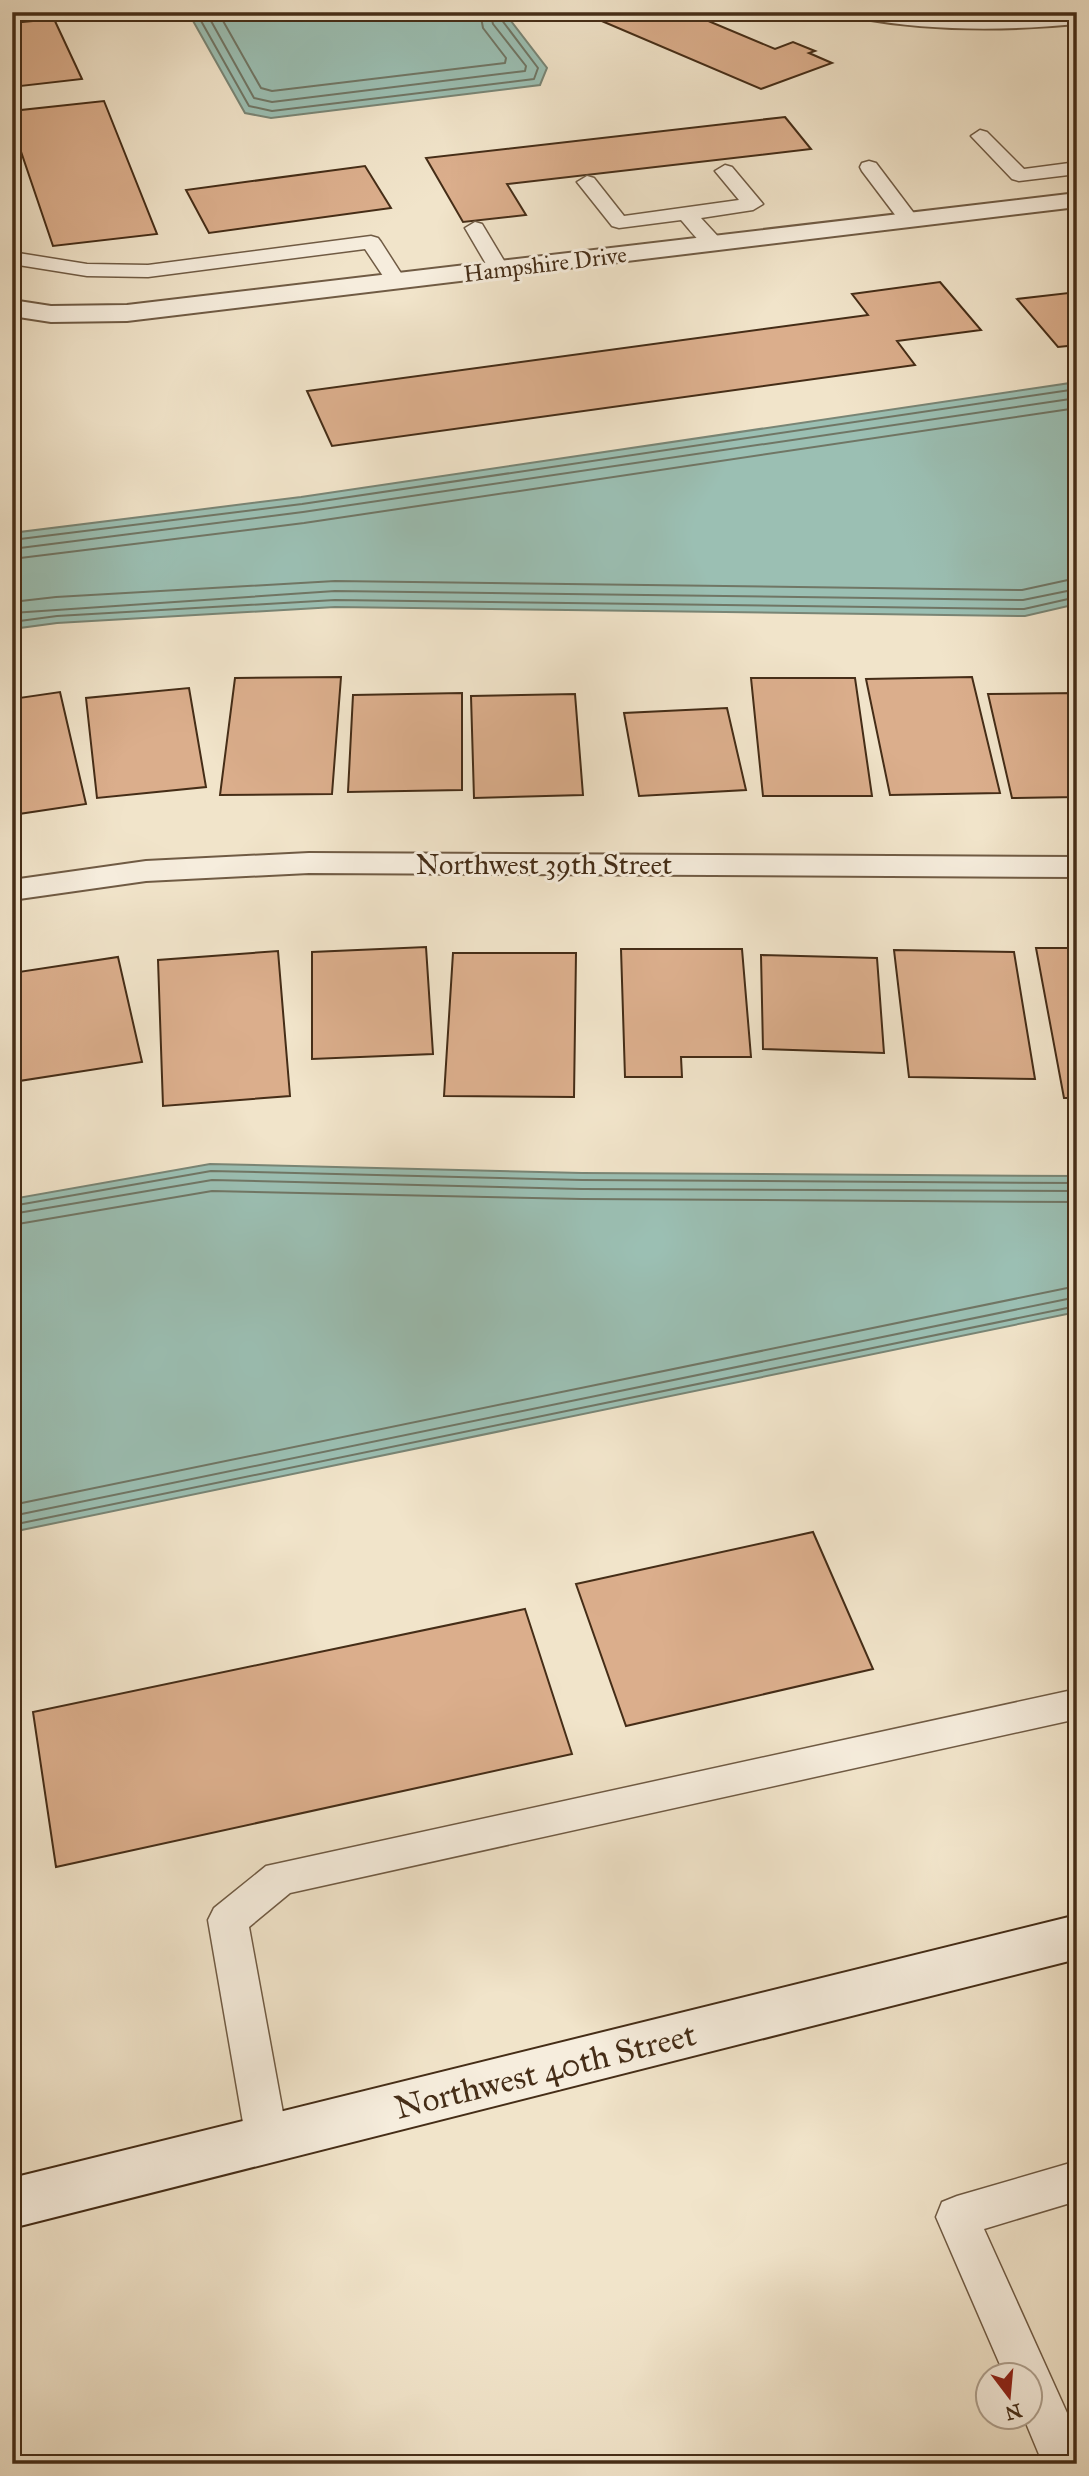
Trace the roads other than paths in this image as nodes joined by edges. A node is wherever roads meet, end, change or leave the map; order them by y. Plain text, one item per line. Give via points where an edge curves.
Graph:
1 (858, 12) edge
2 (1077, 18) edge
3 (980, 136) dead end
4 (869, 167) dead end
5 (1077, 168) edge
6 (726, 171) dead end
7 (587, 182) dead end
8 (1077, 200) edge
9 (686, 214) junction
10 (909, 220) junction
11 (475, 228) dead end
12 (714, 243) junction
13 (12, 258) edge
14 (499, 269) junction
15 (396, 281) junction
16 (12, 308) edge
17 (1077, 867) edge
18 (12, 890) edge
19 (1077, 1704) edge
20 (1077, 1937) edge
21 (267, 2140) junction
22 (1077, 2181) edge
23 (12, 2203) edge
24 (1020, 2360) edge
25 (1044, 2413) edge
26 (1066, 2464) edge

1 - 2 street via 975,23
3 - 5 lane via 1019,175
4 - 10 lane
6 - 9 lane via 753,204
7 - 9 lane via 619,222
8 - 10 street, Hampshire Drive
9 - 12 lane
10 - 12 street, Hampshire Drive
11 - 14 lane
12 - 14 street, Hampshire Drive
13 - 15 lane via 88,270 148,271 371,242
14 - 15 street, Hampshire Drive
15 - 16 street, Hampshire Drive via 127,313 51,314
17 - 18 street, Northwest 39th Street via 310,863 146,871
19 - 21 lane via 280,1878 229,1920
20 - 21 street, Northwest 40th Street
21 - 23 street, Northwest 40th Street
22 - 24 lane via 957,2217
25 - 26 lane

